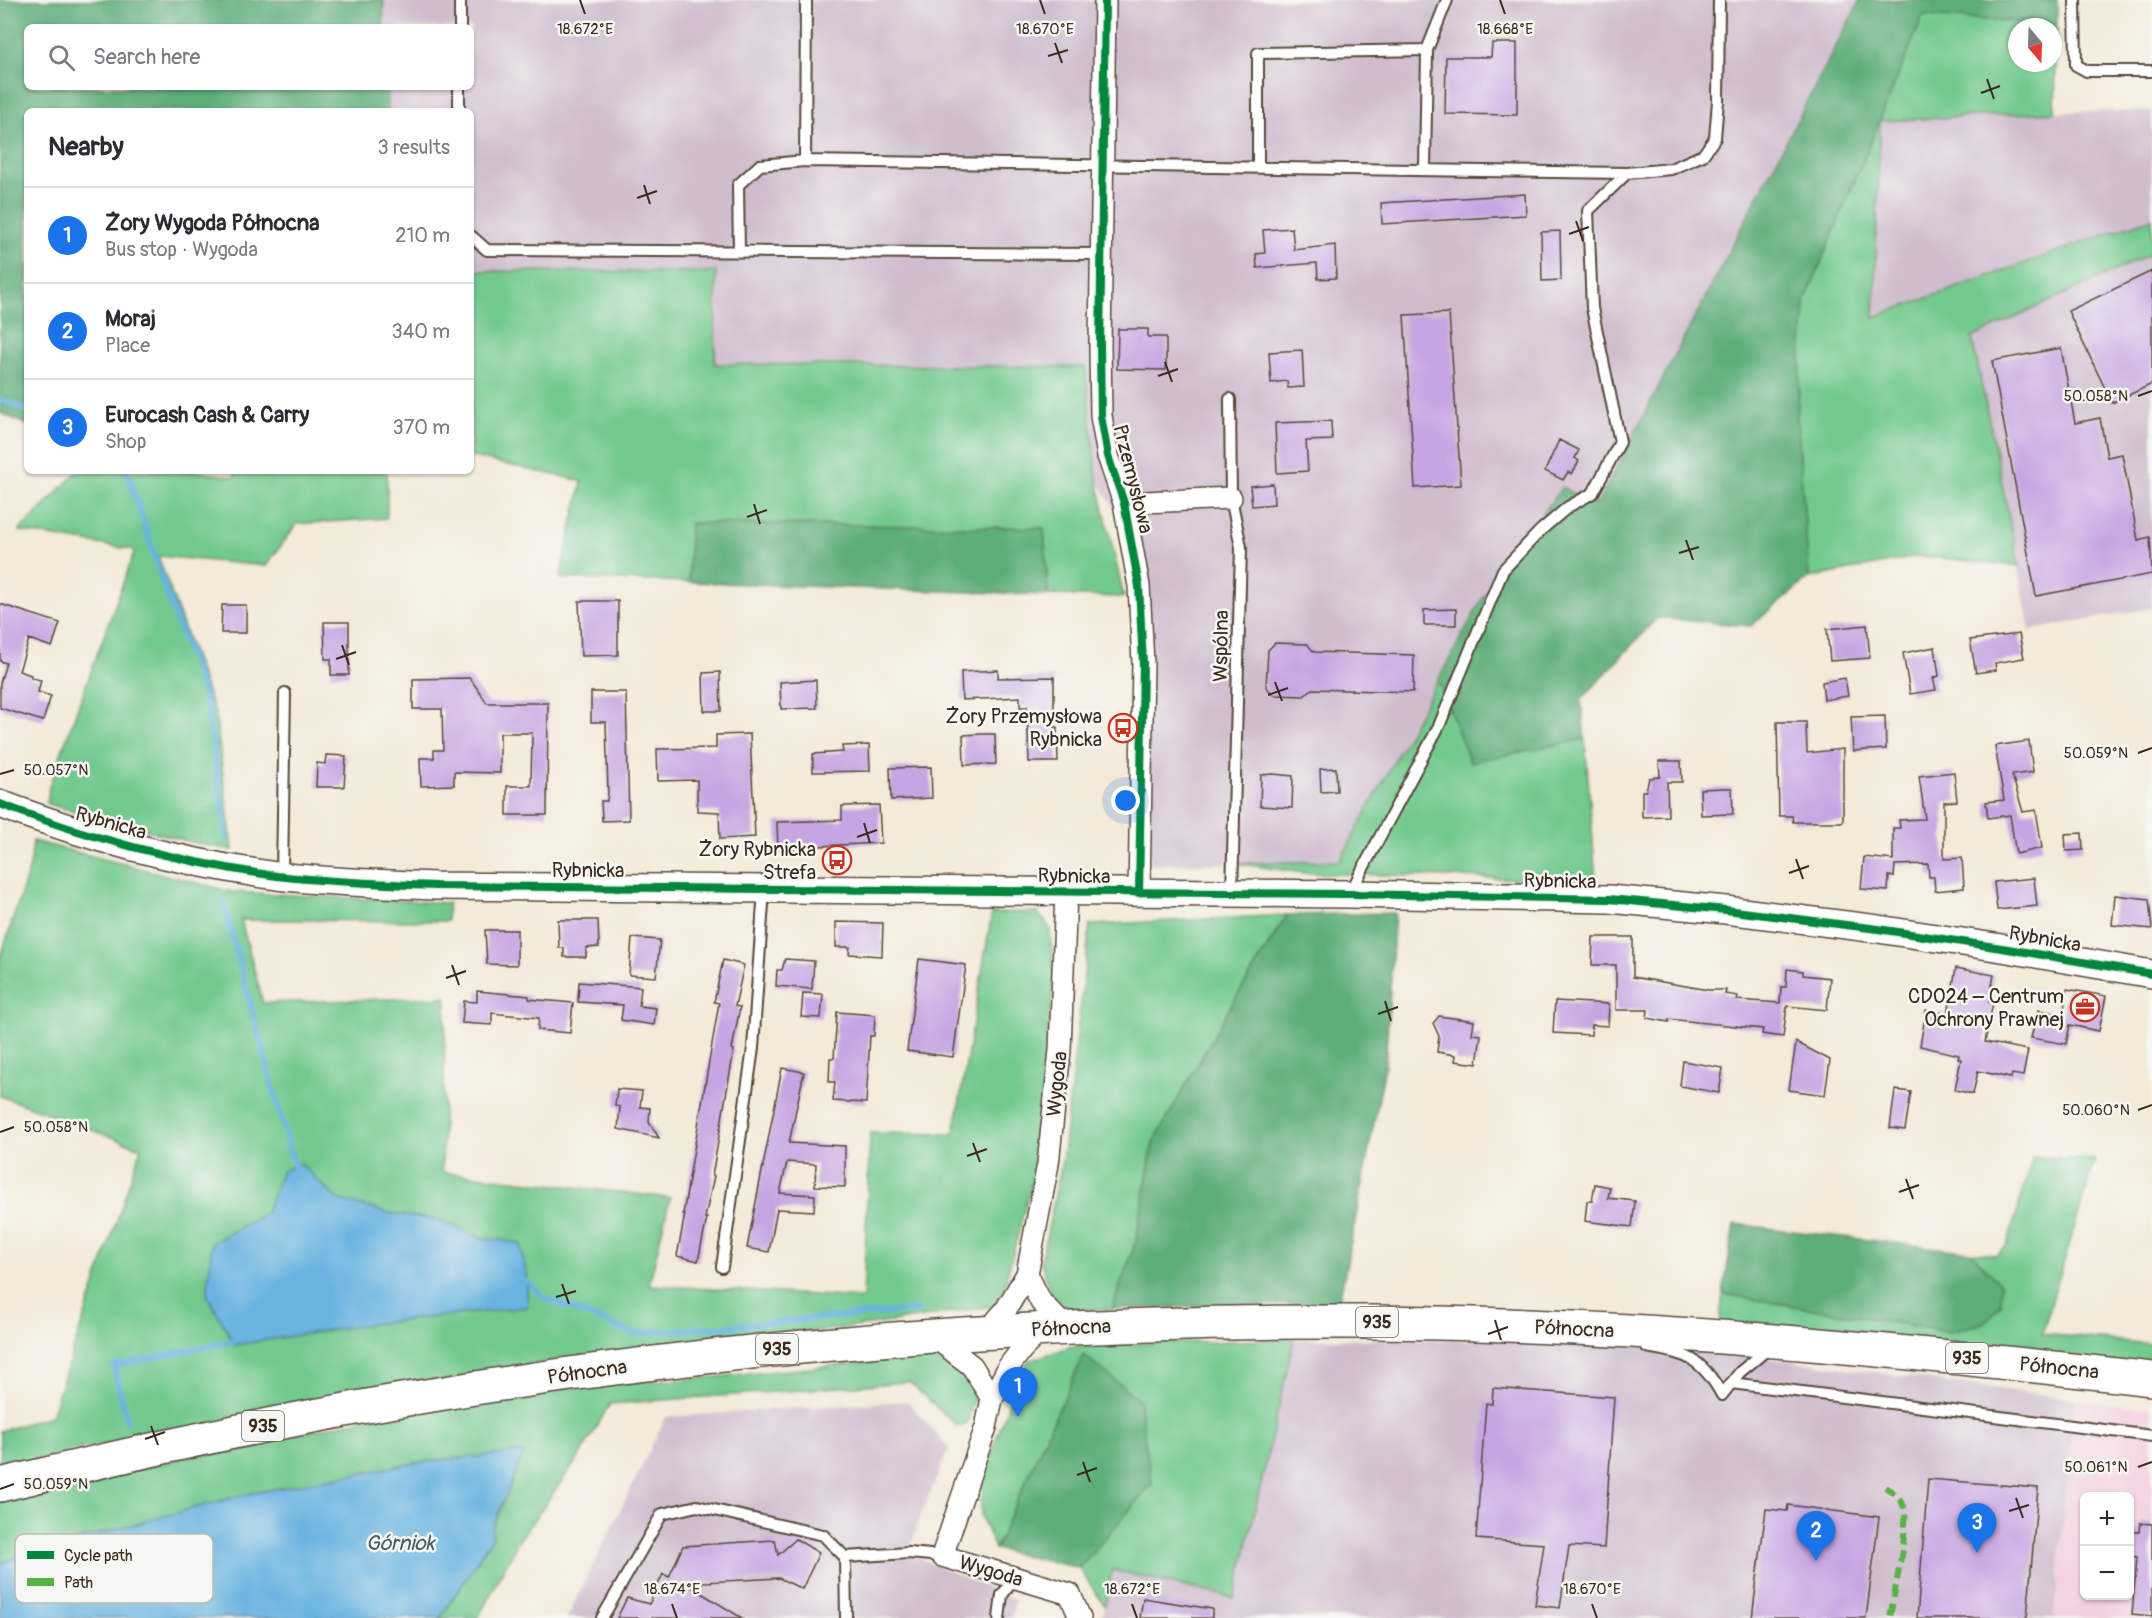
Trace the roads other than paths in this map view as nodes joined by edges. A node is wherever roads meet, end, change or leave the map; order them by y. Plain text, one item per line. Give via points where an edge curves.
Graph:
1 (460, 0) edge
2 (806, 0) edge
3 (1105, 0) edge
4 (1447, 0) edge
5 (1719, 0) edge
6 (2076, 0) edge
7 (460, 24) edge
8 (1427, 50) junction
9 (2152, 71) edge
10 (459, 90) edge
11 (459, 108) edge
12 (805, 162) junction
13 (1102, 164) junction
14 (1258, 166) junction
15 (1425, 169) junction
16 (1627, 173) junction
17 (474, 239) edge
18 (739, 251) junction
19 (1102, 254) junction
20 (1230, 399) dead end
21 (1231, 498) junction
22 (1124, 503) junction
23 (285, 693) dead end
24 (0, 804) edge
25 (282, 876) junction
26 (764, 889) junction
27 (1066, 892) junction
28 (1139, 893) junction
29 (1232, 894) junction
30 (1350, 894) junction
31 (2152, 974) edge
32 (722, 1267) dead end
33 (1027, 1274) junction
34 (1054, 1329) junction
35 (986, 1332) junction
36 (932, 1335) junction
37 (1626, 1340) junction
38 (1781, 1341) junction
39 (2152, 1379) edge
40 (1731, 1383) junction
41 (992, 1399) junction
42 (2152, 1436) edge
43 (0, 1485) edge
44 (942, 1556) junction
45 (845, 1557) junction
46 (1015, 1578) junction
47 (602, 1618) edge
48 (846, 1618) edge
49 (999, 1618) edge
50 (1080, 1618) edge

1 - 7 lane
2 - 12 lane
3 - 13 street, Przemysłowa
4 - 8 lane
5 - 16 lane via 1715,138 1703,155 1671,169
6 - 9 lane via 2076,65 2087,71
8 - 14 lane via 1258,54
8 - 15 lane
10 - 11 lane
12 - 13 lane
12 - 18 lane via 760,165 738,185
13 - 14 lane
13 - 19 street, Przemysłowa
14 - 15 lane
15 - 16 lane
16 - 30 lane via 1588,211 1592,308 1620,442 1593,493 1568,507 1541,530 1503,570 1439,726
17 - 18 lane via 487,250
18 - 19 lane
19 - 22 street, Przemysłowa via 1101,416 1108,456
20 - 21 lane, Wspólna
21 - 22 street
21 - 29 lane, Wspólna via 1241,547
22 - 28 street, Przemysłowa via 1139,586 1143,663
23 - 25 lane
24 - 25 street, Rybnicka via 138,848
25 - 26 street, Rybnicka via 436,886
26 - 27 street, Rybnicka
26 - 32 lane via 753,1048
27 - 28 street, Rybnicka
27 - 33 street, Wygoda via 1060,1050 1048,1164
28 - 29 street, Rybnicka
29 - 30 street, Rybnicka
30 - 31 street, Rybnicka via 1609,899 1702,908 1878,929
33 - 34 street
33 - 35 street, Wygoda via 1005,1311
34 - 35 main road, Północna / 935
34 - 37 main road, Północna / 935 via 1372,1322
34 - 41 street, Wygoda via 1022,1349
35 - 36 main road, Północna / 935
36 - 41 street via 972,1366
36 - 43 main road, Północna / 935 via 697,1357 425,1396 136,1452
37 - 38 main road, Północna / 935
37 - 40 lane via 1694,1359 1722,1395
38 - 39 main road, Północna / 935
38 - 40 lane via 1753,1360
40 - 42 lane
41 - 44 street, Wygoda
44 - 45 lane via 909,1553
44 - 46 street, Wygoda
45 - 47 lane via 823,1535 697,1506 662,1514
45 - 48 lane
46 - 49 lane via 1002,1595
46 - 50 street, Wygoda via 1070,1594

